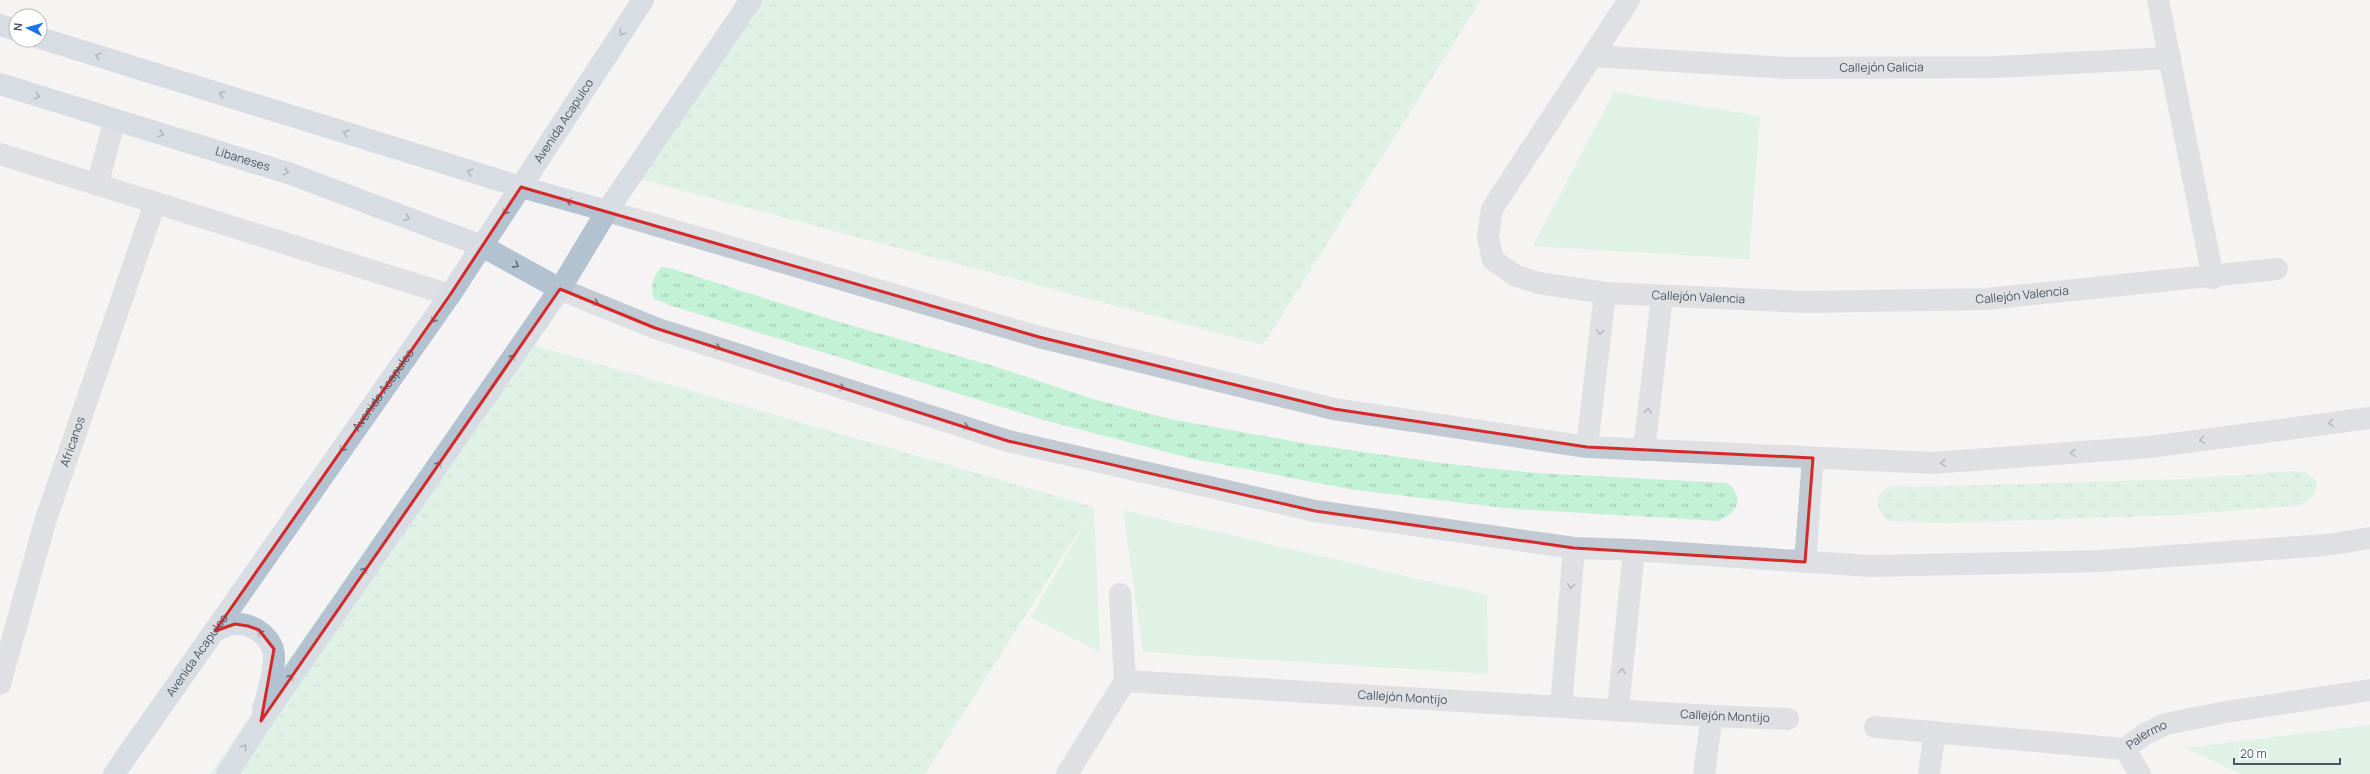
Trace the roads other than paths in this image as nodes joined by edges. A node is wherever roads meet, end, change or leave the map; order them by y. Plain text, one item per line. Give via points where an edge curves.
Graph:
1 (643, 0) edge
2 (751, 0) edge
3 (1629, 0) edge
4 (2158, 0) edge
5 (48, 40) edge
6 (1593, 56) junction
7 (2170, 58) junction
8 (0, 84) edge
9 (115, 120) junction
10 (0, 154) edge
11 (97, 185) junction
12 (521, 187) junction
13 (155, 203) junction
14 (607, 211) junction
15 (482, 246) junction
16 (2276, 269) dead end
17 (2212, 278) junction
18 (560, 289) junction
19 (1605, 293) junction
20 (450, 295) junction
21 (1662, 297) junction
22 (2370, 422) edge
23 (1588, 447) junction
24 (1644, 450) junction
25 (1813, 458) junction
26 (2370, 538) edge
27 (1574, 548) junction
28 (1634, 550) junction
29 (1805, 562) junction
30 (1120, 594) dead end
31 (215, 631) junction
32 (1125, 681) junction
33 (0, 684) edge
34 (2370, 690) edge
35 (1561, 707) junction
36 (1618, 710) junction
37 (1712, 716) junction
38 (1788, 719) dead end
39 (261, 721) junction
40 (1875, 727) dead end
41 (1935, 732) junction
42 (2125, 749) junction
43 (114, 774) edge
44 (227, 774) edge
45 (1067, 774) edge
46 (1704, 774) edge
47 (1929, 774) edge
48 (2140, 774) edge

1 -> 12 main road, Avenida Acapulco
2 - 14 main road
3 - 6 street, Callejón Valencia
4 - 7 street
12 -> 5 main road
6 - 7 street, Callejón Galicia via 1786,68 1995,67
6 - 19 street, Callejón Valencia via 1492,209 1488,237 1493,260 1516,276 1539,283
7 - 17 street
8 -> 9 main road, Libaneses
9 - 11 street
9 -> 15 main road, Libaneses via 291,174
10 - 11 street
11 - 13 street
14 -> 12 main road
12 -> 15 main road, Avenida Acapulco
13 - 20 street
13 - 33 street, Africanos via 45,522
14 - 18 main road
14 - 23 street via 1039,337 1334,409
15 -> 18 main road, Libaneses
15 - 20 main road, Avenida Acapulco
16 - 17 street, Callejón Valencia
17 - 21 street, Callejón Valencia via 1986,299 1806,302
18 -> 27 street via 655,328 1008,441 1315,511
39 -> 18 main road
19 - 21 street, Callejón Valencia
19 -> 23 street
20 -> 31 main road, Avenida Acapulco
24 -> 21 street
22 -> 25 street via 2150,447 1940,463
23 - 24 street
24 - 25 street
25 - 29 street
26 - 29 street via 2326,545 2100,561 1870,566
27 - 28 street
27 -> 35 street
28 - 29 street
36 -> 28 street
30 - 32 street
39 -> 31 main road via 274,649 259,630 248,626 235,624
31 - 43 main road, Avenida Acapulco
32 - 35 street, Callejón Montijo
32 - 45 street
34 - 42 street, Palermo via 2166,724 2144,734
35 - 36 street, Callejón Montijo
36 - 37 street, Callejón Montijo
37 - 38 street, Callejón Montijo
37 - 46 street
44 -> 39 main road
40 - 41 street, Palermo
41 - 42 street, Palermo
41 - 47 street
42 - 48 street

